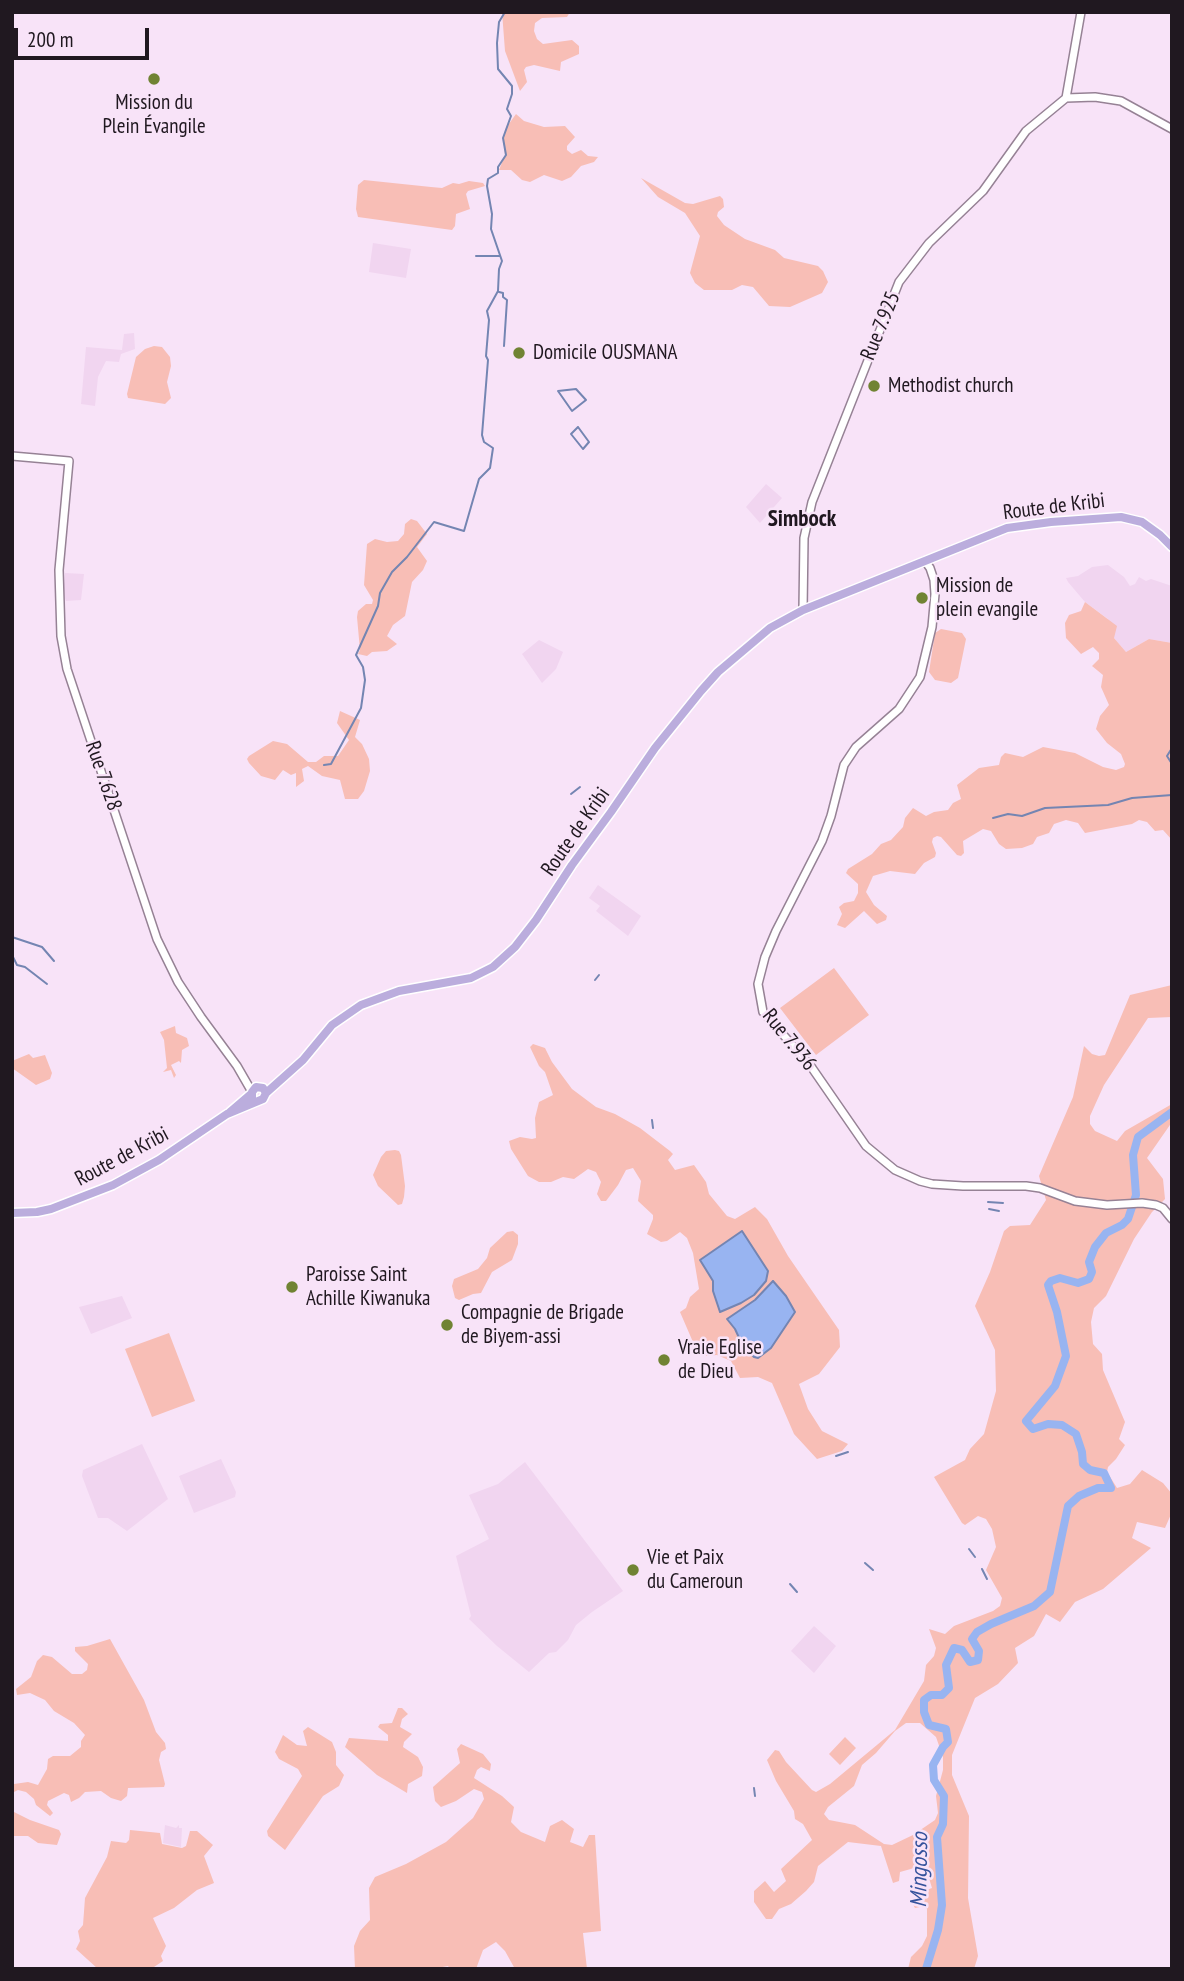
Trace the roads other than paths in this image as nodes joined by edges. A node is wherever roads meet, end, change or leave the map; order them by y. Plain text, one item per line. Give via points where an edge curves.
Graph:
1 (1082, 12) edge
2 (1066, 98) junction
3 (1172, 129) edge
4 (12, 456) edge
5 (1172, 547) edge
6 (925, 561) junction
7 (803, 610) junction
8 (258, 1092) junction
9 (12, 1213) edge
10 (1172, 1219) edge

1 - 2 street
2 - 3 street via 1121,101
2 - 7 street, Rue 7.925 via 1026,131 984,191 929,243 899,282 812,502 804,538
4 - 8 street, Rue 7.628 via 69,461 59,569 67,669 157,939 201,1017
5 - 6 main road, Route de Kribi via 1142,522 1107,517 1007,528
6 - 7 main road, Route de Kribi
6 - 10 street, Rue 7.936 via 935,594 920,677 899,709 847,758 822,841 765,957 758,984 763,1012 810,1065 866,1146 895,1170 932,1184 1026,1186 1075,1201 1142,1203 1163,1208
7 - 8 main road, Route de Kribi via 760,635 718,671 655,748 536,920 493,967 471,978 400,991 352,1010 332,1025 303,1060
8 - 9 main road, Route de Kribi via 159,1160 110,1186 51,1209

